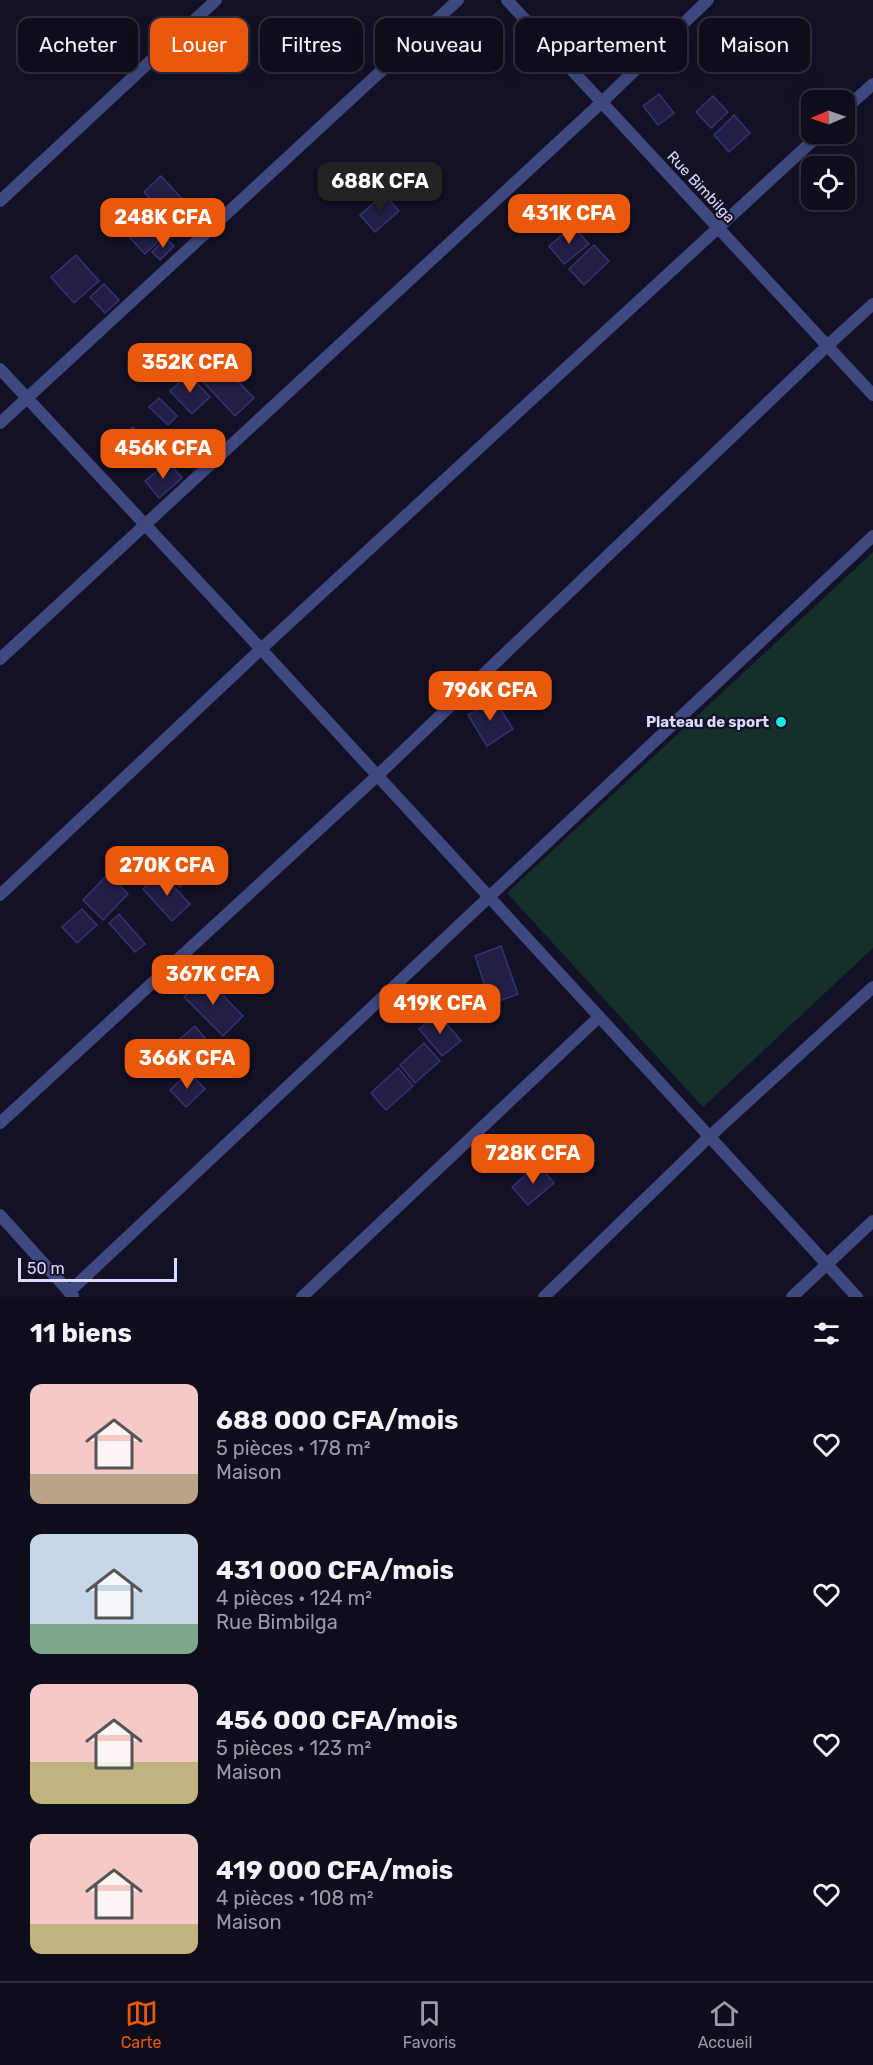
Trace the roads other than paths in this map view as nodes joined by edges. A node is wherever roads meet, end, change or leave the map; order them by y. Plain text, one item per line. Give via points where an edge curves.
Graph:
1 (216, 0) edge
2 (458, 0) edge
3 (507, 0) edge
4 (708, 0) edge
5 (873, 84) edge
6 (855, 100) edge
7 (602, 102) junction
8 (809, 144) edge
9 (0, 201) edge
10 (719, 228) junction
11 (873, 304) edge
12 (827, 346) junction
13 (0, 369) edge
14 (873, 395) edge
15 (28, 397) junction
16 (0, 423) edge
17 (145, 524) junction
18 (873, 536) edge
19 (261, 649) junction
20 (0, 659) edge
21 (377, 776) junction
22 (0, 895) edge
23 (489, 897) junction
24 (873, 987) edge
25 (599, 1017) junction
26 (0, 1123) edge
27 (709, 1137) junction
28 (0, 1215) edge
29 (873, 1221) edge
30 (827, 1264) junction
31 (71, 1294) edge
32 (302, 1297) edge
33 (544, 1297) edge
34 (792, 1297) edge
35 (857, 1297) edge

1 - 9 street
2 - 15 street
3 - 7 street, Rue Bimbilga
4 - 7 street
5 - 6 street
7 - 10 street, Rue Bimbilga
7 - 17 street
8 - 10 street
10 - 12 street, Rue Bimbilga
10 - 19 street
11 - 12 street
12 - 14 street, Rue Bimbilga
12 - 21 street
13 - 15 street
15 - 16 street
15 - 17 street
17 - 19 street
17 - 20 street
18 - 23 street
19 - 21 street
19 - 22 street
21 - 23 street
21 - 26 street
23 - 25 street
23 - 31 street
24 - 27 street
25 - 27 street
25 - 32 street
27 - 30 street
27 - 33 street
28 - 31 street
29 - 30 street
30 - 34 street
30 - 35 street

